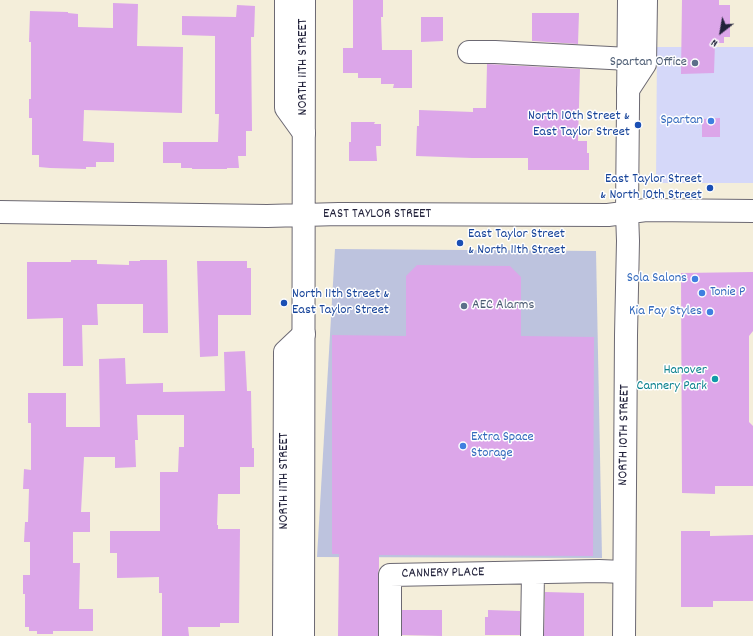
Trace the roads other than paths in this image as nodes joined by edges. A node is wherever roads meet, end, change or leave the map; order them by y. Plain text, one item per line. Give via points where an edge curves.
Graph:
1 (286, 0) edge
2 (304, 0) edge
3 (629, 0) edge
4 (646, 0) edge
5 (469, 52) dead end
6 (629, 59) junction
7 (628, 90) junction
8 (304, 133) junction
9 (753, 211) edge
10 (0, 212) edge
11 (627, 212) junction
12 (304, 215) junction
13 (304, 334) junction
14 (624, 572) junction
15 (533, 573) junction
16 (284, 636) edge
17 (303, 636) edge
18 (390, 636) edge
19 (532, 636) edge
20 (624, 636) edge

1 - 8 main road, NORTH 11TH STREET via 286,108
2 - 8 main road, NORTH 11TH STREET
3 - 6 main road, NORTH 10TH STREET
4 - 7 main road via 646,64
5 - 6 main road
6 - 7 main road, NORTH 10TH STREET
7 - 11 main road, NORTH 10TH STREET
8 - 12 main road, NORTH 11TH STREET
9 - 11 main road, EAST TAYLOR STREET
10 - 12 main road, EAST TAYLOR STREET
11 - 12 main road, EAST TAYLOR STREET via 608,215
11 - 14 main road, NORTH 10TH STREET
12 - 13 main road, NORTH 11TH STREET
13 - 16 main road, NORTH 11TH STREET via 285,352
13 - 17 main road, NORTH 11TH STREET
14 - 15 main road, CANNERY PLACE
14 - 20 main road, NORTH 10TH STREET
15 - 18 main road, CANNERY PLACE via 390,575
15 - 19 main road

